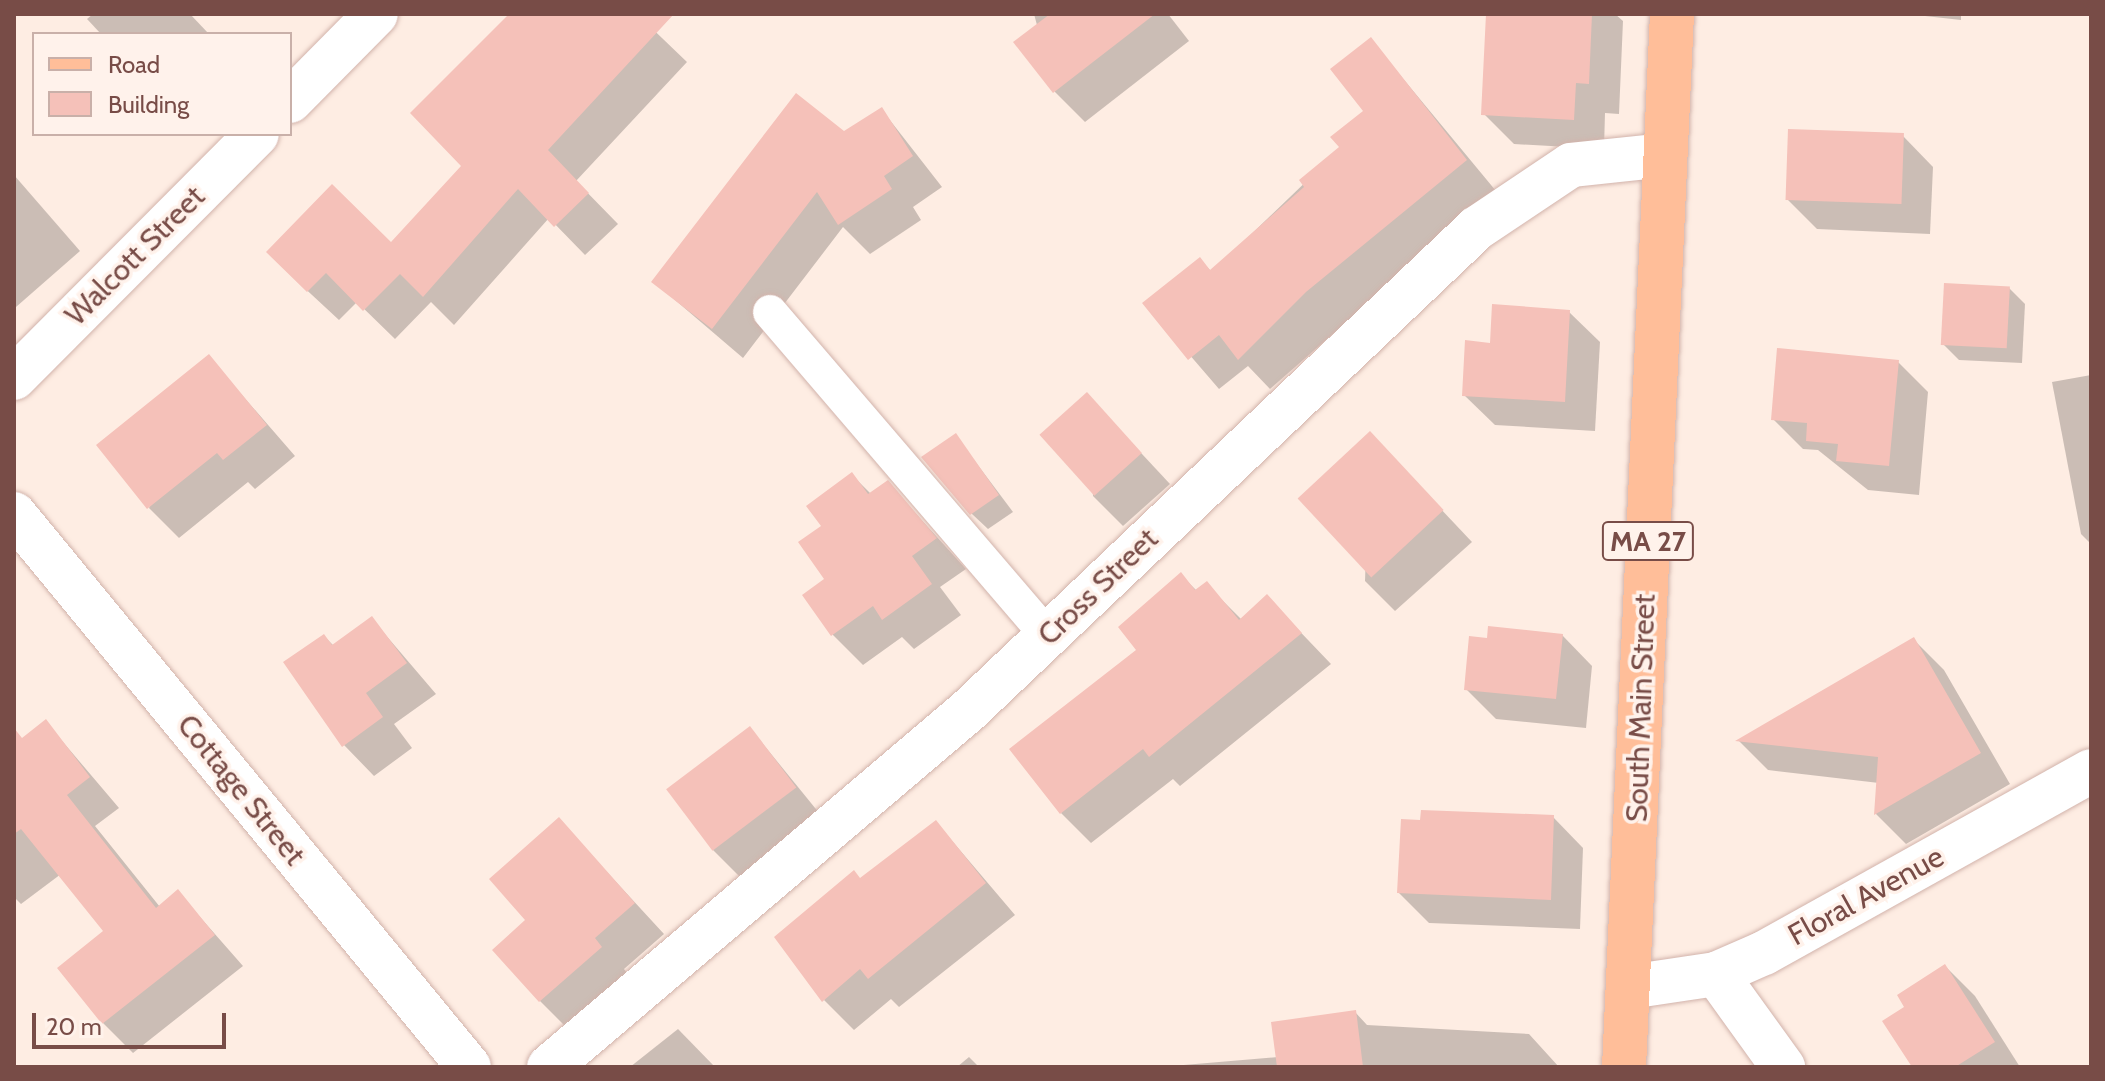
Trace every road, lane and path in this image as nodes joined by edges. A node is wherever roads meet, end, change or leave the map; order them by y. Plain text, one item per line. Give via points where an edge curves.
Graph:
1 (376, 14) edge
2 (1672, 14) edge
3 (292, 99) edge
4 (255, 136) edge
5 (1664, 155) junction
6 (770, 312) dead end
7 (14, 378) edge
8 (14, 514) edge
9 (1047, 635) junction
10 (2091, 771) edge
11 (1716, 974) junction
12 (1629, 987) junction
13 (469, 1067) edge
14 (549, 1067) edge
15 (1624, 1067) edge
16 (1783, 1067) edge

1 - 3 street
2 - 5 main road, South Main Street / MA 27
4 - 7 street, Walcott Street
5 - 9 street, Cross Street via 1571,165 1477,228
5 - 12 main road, South Main Street / MA 27
6 - 9 lane
8 - 13 street, Cottage Street
9 - 14 street, Cross Street via 887,783
10 - 11 street, Floral Avenue
11 - 12 street, Floral Avenue
11 - 16 street
12 - 15 main road, South Main Street / MA 27

